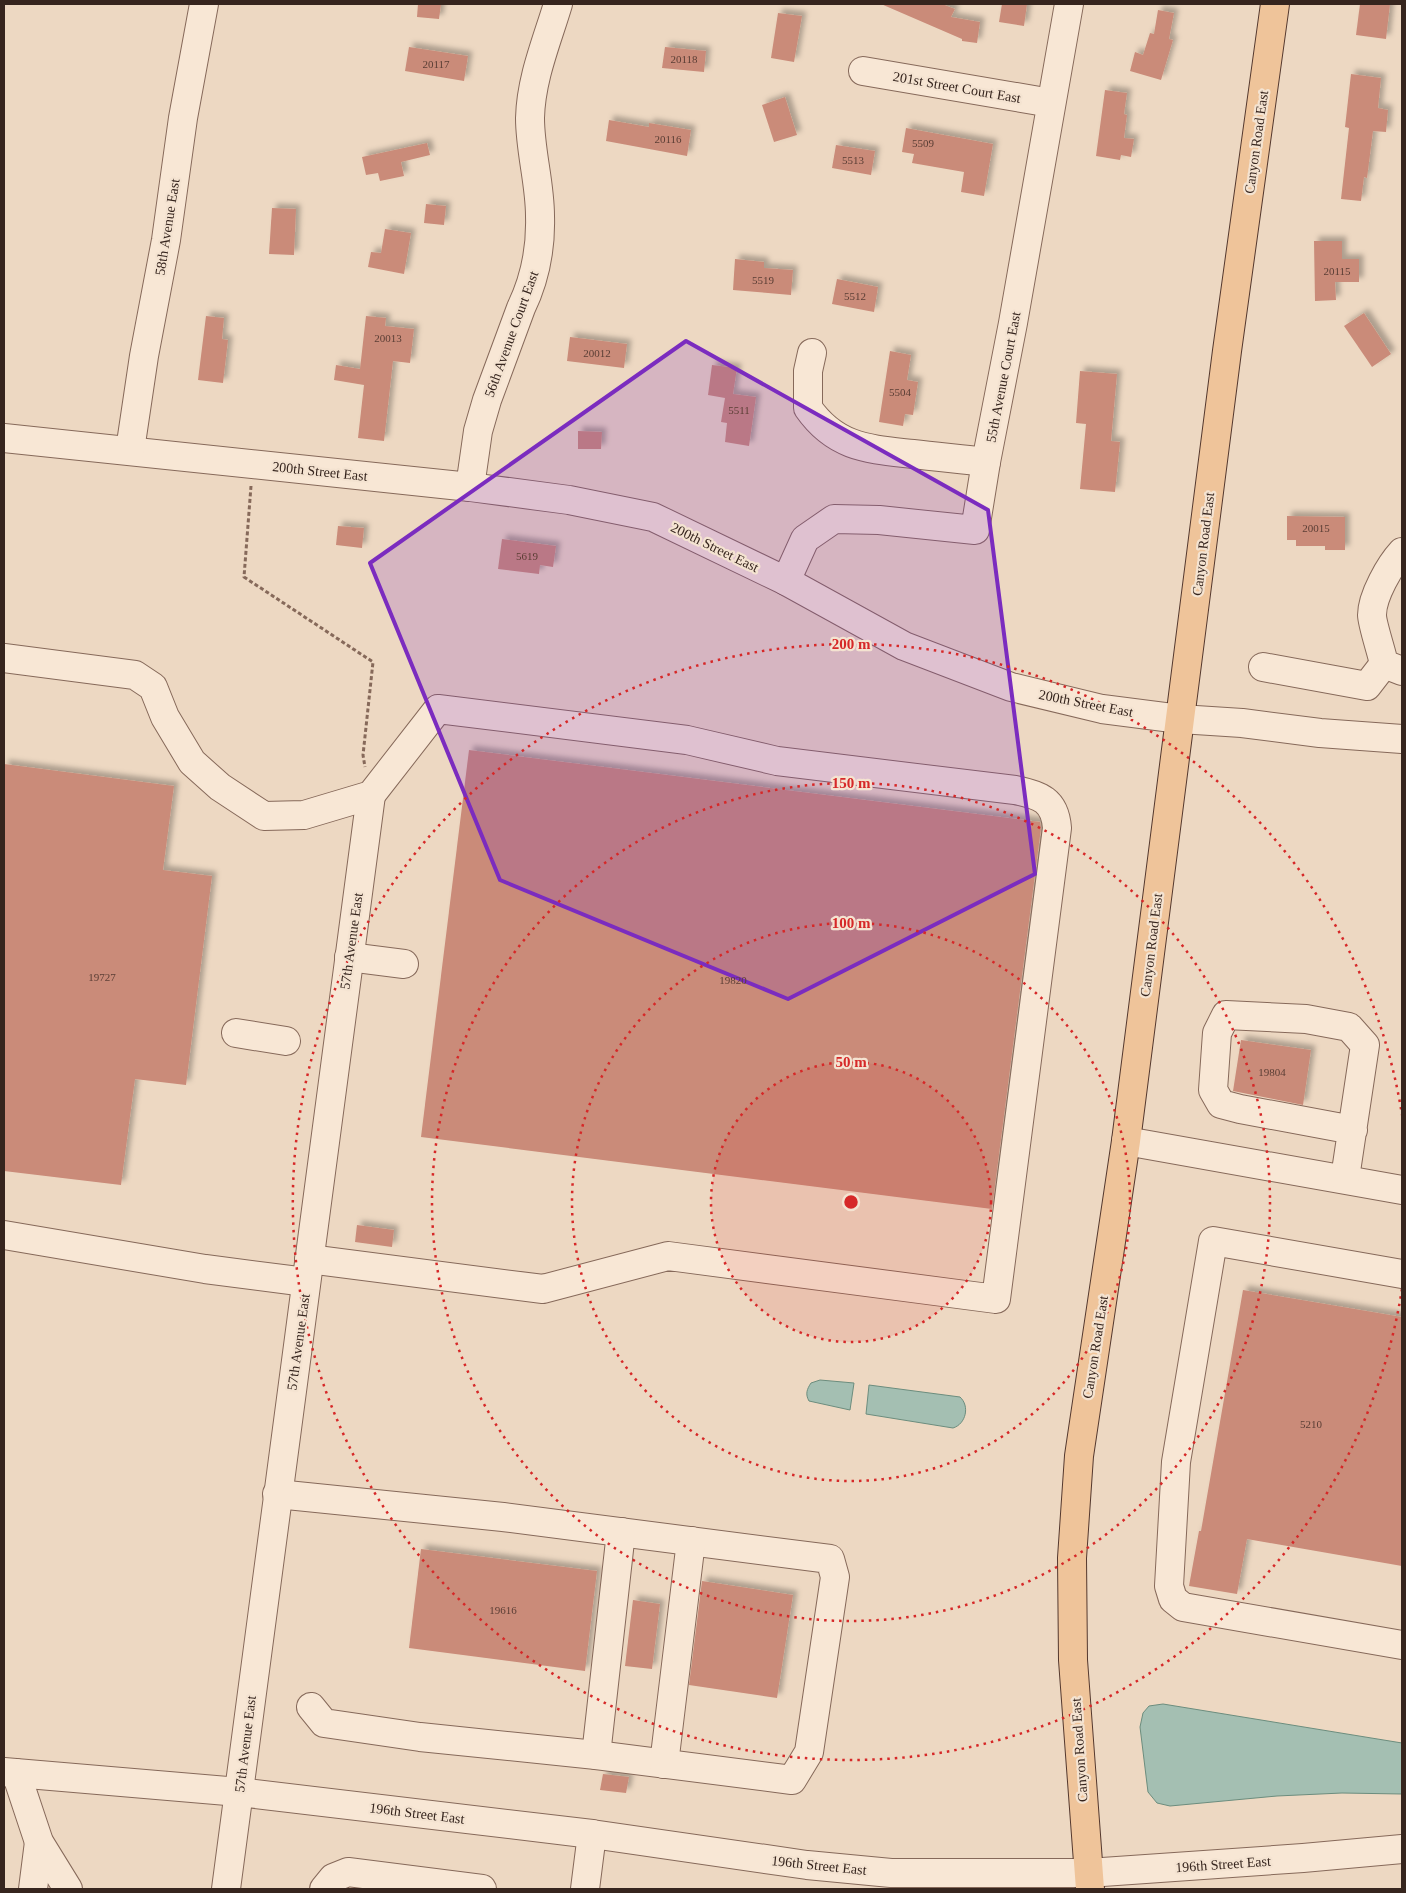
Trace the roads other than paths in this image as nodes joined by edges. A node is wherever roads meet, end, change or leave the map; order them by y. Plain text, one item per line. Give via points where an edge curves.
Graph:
1 (204, 4) edge
2 (558, 4) edge
3 (1069, 4) edge
4 (1275, 4) edge
5 (863, 71) dead end
6 (1051, 103) junction
7 (812, 353) dead end
8 (4, 438) edge
9 (130, 450) junction
10 (986, 462) junction
11 (470, 487) junction
12 (1402, 552) edge
13 (786, 581) junction
14 (4, 658) edge
15 (1263, 667) dead end
16 (1393, 668) edge
17 (1180, 719) junction
18 (1402, 739) edge
19 (370, 795) junction
20 (349, 957) junction
21 (404, 964) dead end
22 (236, 1033) dead end
23 (286, 1041) dead end
24 (1352, 1130) junction
25 (1126, 1140) junction
26 (1345, 1178) junction
27 (1402, 1190) edge
28 (4, 1235) edge
29 (308, 1270) junction
30 (1402, 1274) edge
31 (277, 1494) junction
32 (621, 1532) junction
33 (691, 1541) junction
34 (1402, 1644) edge
35 (311, 1707) dead end
36 (596, 1755) junction
37 (664, 1764) junction
38 (10, 1773) edge
39 (239, 1792) junction
40 (592, 1834) junction
41 (39, 1842) junction
42 (1402, 1849) edge
43 (850, 1879) edge
44 (1089, 1881) edge
45 (33, 1889) edge
46 (68, 1889) edge
47 (226, 1889) edge
48 (324, 1889) edge
49 (482, 1889) edge
50 (585, 1889) edge

1 - 9 street, 58th Avenue East
2 - 11 street, 56th Avenue Court East via 534,83 530,118 540,214 538,252 528,293 478,431
3 - 6 street, 55th Avenue Court East
4 - 17 main road, Canyon Road East
5 - 6 street, 201st Street Court East
6 - 10 street, 55th Avenue Court East
7 - 10 street via 808,371 808,408 839,438 865,448
8 - 9 street, 200th Street East
9 - 11 street, 200th Street East
10 - 13 street, 55th Avenue Court East via 975,530 879,520 834,519 805,539
11 - 13 street, 200th Street East via 569,500 653,517
12 - 16 street via 1376,597 1372,615
13 - 17 street, 200th Street East via 904,646 1011,687 1102,709
14 - 19 street via 135,675 153,687 165,717 192,762 220,787 264,816 304,815
15 - 16 street via 1367,686
17 - 18 street, 200th Street East
17 - 25 main road, Canyon Road East
19 - 20 street, 57th Avenue East
19 - 29 street via 438,709 687,740 778,761 1015,790 1042,798 1056,817 1057,828 996,1299 668,1256 544,1289
20 - 21 street
20 - 29 street, 57th Avenue East
22 - 23 street
24 - 24 street via 1365,1045 1349,1027 1306,1019 1226,1015 1217,1033 1213,1090 1221,1104
24 - 26 street
25 - 26 street
25 - 44 main road, Canyon Road East via 1079,1456 1072,1558 1073,1660
26 - 27 street
28 - 29 street via 205,1269
29 - 31 street, 57th Avenue East
30 - 34 street via 1213,1241 1176,1462 1169,1586 1173,1599 1183,1607
31 - 32 street
31 - 39 street, 57th Avenue East
32 - 33 street
32 - 36 street
33 - 37 street
33 - 37 street via 830,1558 835,1577 809,1752 792,1780
35 - 36 street via 324,1723 334,1725
36 - 37 street
38 - 39 street, 196th Street East
38 - 41 street
39 - 40 street, 196th Street East
39 - 47 street, 57th Avenue East
40 - 43 street, 196th Street East via 807,1865
40 - 50 street
41 - 45 street
41 - 46 street
42 - 44 street, 196th Street East
43 - 44 street, 196th Street East via 891,1873
48 - 49 street via 333,1878 348,1872

